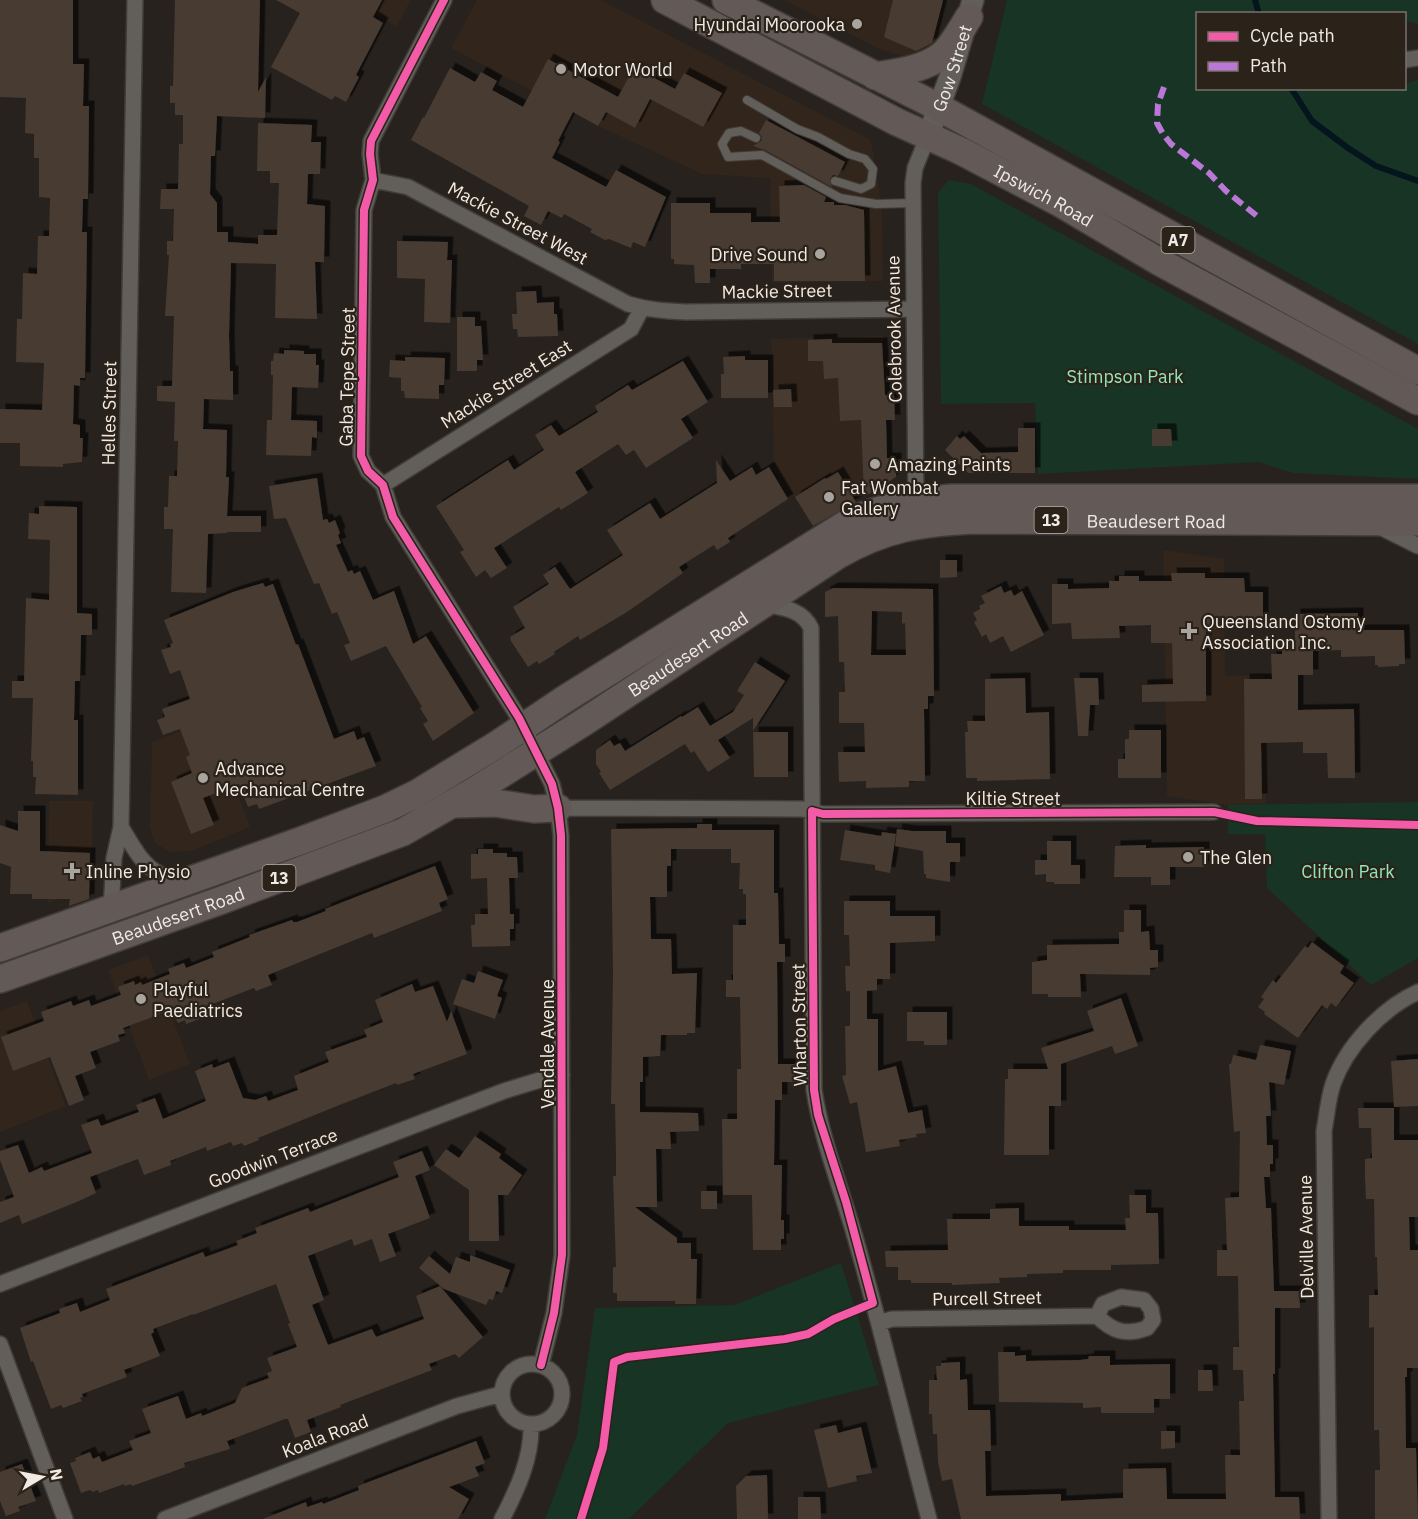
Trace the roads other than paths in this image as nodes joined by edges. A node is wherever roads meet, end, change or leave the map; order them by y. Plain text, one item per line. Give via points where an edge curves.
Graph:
1 (135, 0) edge
2 (444, 0) edge
3 (665, 0) edge
4 (726, 0) edge
5 (971, 9) edge
6 (875, 75) junction
7 (747, 100) dead end
8 (940, 108) junction
9 (928, 136) junction
10 (756, 138) dead end
11 (373, 180) junction
12 (835, 181) dead end
13 (913, 203) junction
14 (642, 308) junction
15 (914, 309) junction
16 (1418, 371) edge
17 (1418, 401) edge
18 (383, 485) junction
19 (1418, 498) edge
20 (916, 513) junction
21 (1371, 522) junction
22 (1418, 522) edge
23 (1418, 546) edge
24 (764, 604) junction
25 (524, 728) junction
26 (536, 751) junction
27 (452, 804) junction
28 (558, 808) junction
29 (812, 811) junction
30 (1214, 812) dead end
31 (121, 827) junction
32 (185, 883) junction
33 (111, 909) junction
34 (0, 948) edge
35 (0, 979) edge
36 (1418, 992) edge
37 (562, 1075) junction
38 (0, 1283) edge
39 (0, 1298) edge
40 (1097, 1316) dead end
41 (879, 1323) junction
42 (0, 1344) edge
43 (542, 1365) junction
44 (501, 1394) junction
45 (531, 1425) junction
46 (66, 1519) edge
47 (165, 1519) edge
48 (502, 1519) edge
49 (929, 1519) edge
50 (1329, 1519) edge

1 - 31 street, Helles Street
2 - 11 street, Gaba Tepe Street via 372,137
3 - 9 highway, Ipswich Road / A7
4 - 6 highway, Ipswich Road / A7
5 - 6 highway via 943,55 896,73
5 - 8 street, Gow Street
6 - 8 highway, Ipswich Road / A7
7 - 12 lane via 797,129 865,159 873,169 871,184 861,189
8 - 9 street, Gow Street
8 - 16 highway, Ipswich Road / A7
9 - 13 street, Colebrook Avenue via 915,168
9 - 17 highway, Ipswich Road / A7 via 1060,203 1158,261
10 - 13 lane via 741,131 729,133 722,144 728,157 762,155 840,198 876,204
11 - 14 street, Mackie Street West via 408,187
11 - 18 street, Gaba Tepe Street via 364,210 361,449 364,466
13 - 15 street, Colebrook Avenue
14 - 15 street, Mackie Street via 686,312
14 - 18 street, Mackie Street East via 631,328
15 - 20 street, Colebrook Avenue
18 - 25 street, Gaba Tepe Street via 393,517
19 - 20 highway, Beaudesert Road / 13 via 951,498
20 - 21 highway, Beaudesert Road / 13 via 972,520
20 - 24 highway, Beaudesert Road / 13 via 838,555
20 - 25 highway, Beaudesert Road / 13 via 871,513 851,520
21 - 22 highway, Beaudesert Road / 13
21 - 23 street
24 - 26 highway, Beaudesert Road / 13
24 - 29 street, Wharton Street via 800,613 811,628
25 - 26 street, Vendale Avenue
25 - 32 highway, Beaudesert Road / 13 via 416,794
26 - 27 highway, Beaudesert Road / 13
26 - 28 street, Vendale Avenue via 552,784
27 - 28 highway
27 - 35 highway, Beaudesert Road / 13 via 403,832
28 - 29 street, Kiltie Street
28 - 37 street, Vendale Avenue
29 - 30 street, Kiltie Street
29 - 41 street, Wharton Street via 814,1090
31 - 32 street via 148,865
31 - 33 street, Helles Street via 114,858
32 - 33 highway, Beaudesert Road / 13
33 - 34 highway, Beaudesert Road / 13
36 - 50 street, Delville Avenue via 1380,1018 1358,1041 1333,1084 1324,1131
37 - 38 street, Goodwin Terrace via 504,1091
37 - 43 street, Vendale Avenue via 562,1255
38 - 39 street
40 - 41 street, Purcell Street via 892,1319
41 - 49 street, Wharton Street
42 - 46 street
43 - 44 street via 514,1369
43 - 45 street via 561,1385 561,1404 549,1419
44 - 45 street via 507,1412
44 - 47 street, Koala Road via 457,1406
45 - 48 street via 529,1452

